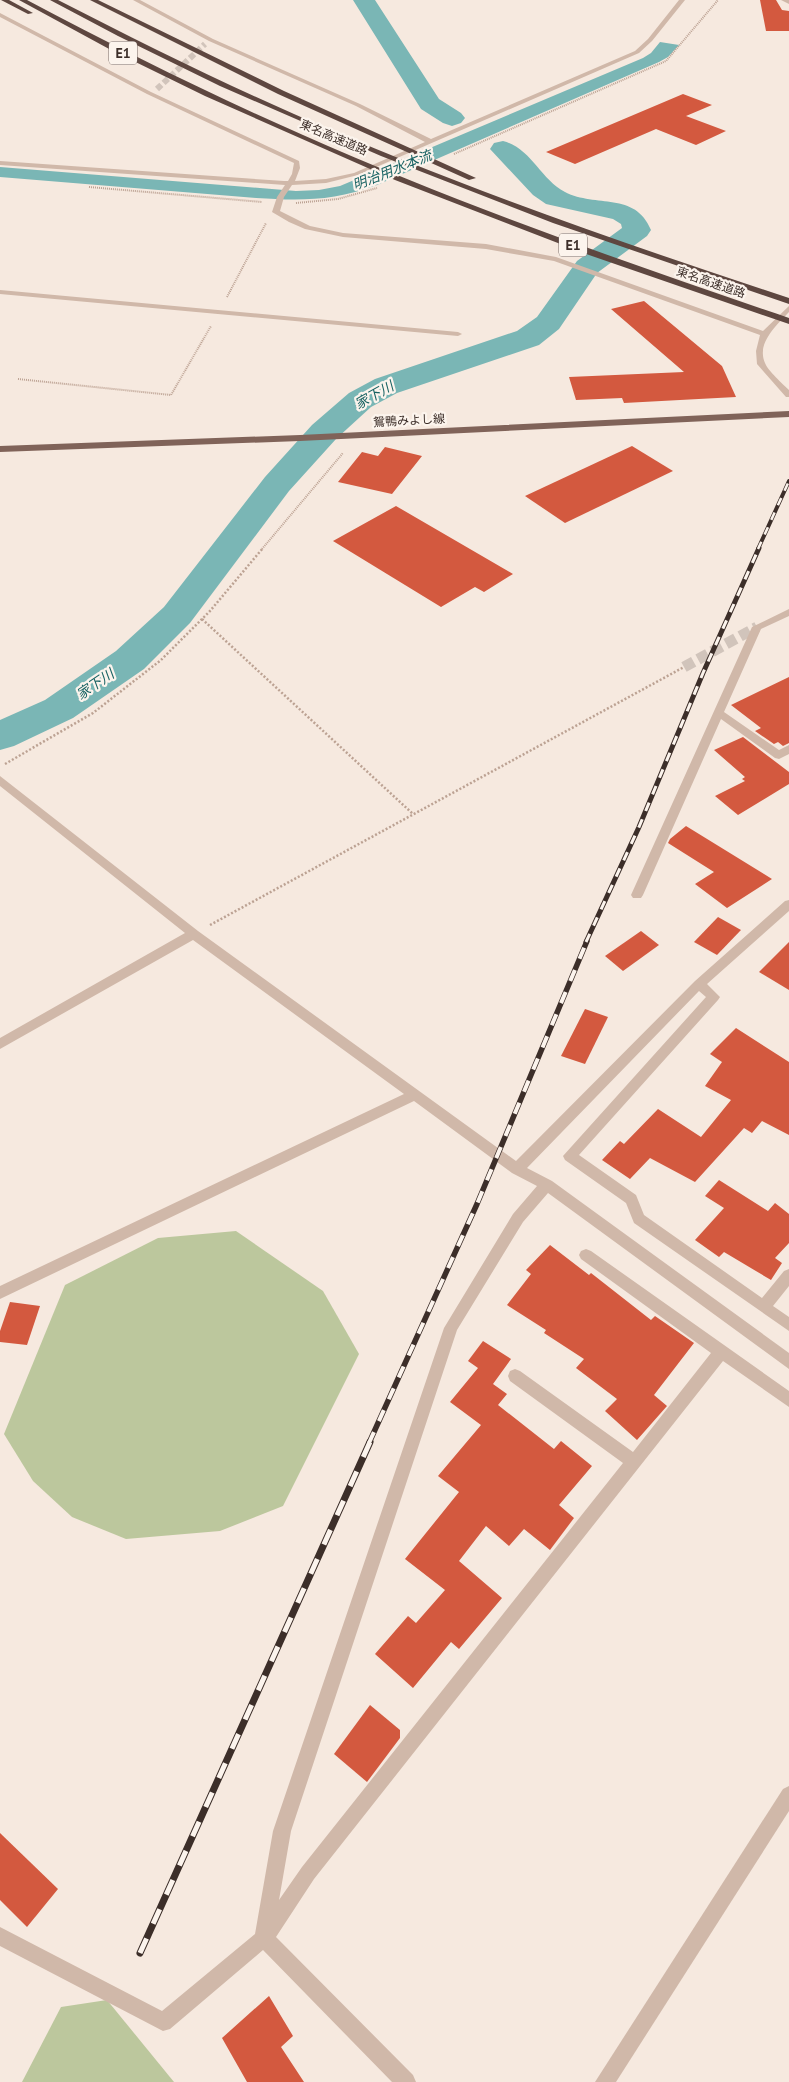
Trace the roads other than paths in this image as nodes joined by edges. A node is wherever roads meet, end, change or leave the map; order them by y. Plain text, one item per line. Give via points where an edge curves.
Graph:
1 (4, 0) edge
2 (22, 0) edge
3 (52, 0) edge
4 (93, 0) edge
5 (136, 0) edge
6 (682, 0) edge
7 (784, 0) edge
8 (789, 2) edge
9 (0, 15) edge
10 (157, 89) tunnel mouth
11 (149, 93) junction
12 (226, 103) junction
13 (429, 141) junction
14 (0, 163) edge
15 (483, 182) dead end
16 (287, 185) junction
17 (528, 200) dead end
18 (712, 276) junction
19 (0, 292) edge
20 (789, 301) edge
21 (789, 308) edge
22 (789, 321) edge
23 (458, 334) dead end
24 (764, 334) junction
25 (789, 395) edge
26 (789, 414) edge
27 (0, 448) edge
28 (789, 612) edge
29 (720, 714) junction
30 (789, 749) edge
31 (0, 780) edge
32 (637, 895) dead end
33 (789, 904) edge
34 (194, 934) junction
35 (699, 984) junction
36 (0, 1044) edge
37 (416, 1094) junction
38 (517, 1169) junction
39 (547, 1185) junction
40 (586, 1256) dead end
41 (789, 1275) edge
42 (0, 1293) edge
43 (763, 1307) junction
44 (789, 1325) edge
45 (721, 1352) junction
46 (789, 1362) edge
47 (515, 1376) dead end
48 (789, 1400) edge
49 (633, 1461) junction
50 (789, 1795) edge
51 (0, 1936) edge
52 (264, 1938) junction
53 (406, 2082) edge
54 (605, 2082) edge

1 - 12 highway via 161,78
2 - 12 highway, 東名高速道路 / E1
3 - 18 highway, 東名高速道路 / E1 via 216,81 379,153
4 - 15 highway via 394,146
5 - 13 street via 208,42 358,105
6 - 13 street via 637,52
7 - 8 street
9 - 11 street
10 - 11 street
11 - 16 street via 297,162 297,172
12 - 22 highway, 東名高速道路 / E1 via 304,139 508,222
13 - 16 street via 356,174 322,182
14 - 16 street
16 - 24 street via 276,203 276,212 290,222 309,228 349,236 532,253
17 - 18 highway
18 - 20 highway, 東名高速道路 / E1
19 - 23 street
21 - 24 street
24 - 25 street via 761,364
26 - 27 main road, 鴛鴨みよし線 via 300,438
28 - 29 street via 757,627
29 - 30 street via 779,755
29 - 32 street
31 - 34 street
33 - 35 street
34 - 36 street
34 - 37 street
35 - 38 street
35 - 43 street via 714,997 570,1156 631,1199 639,1219
37 - 38 street
37 - 42 street
38 - 39 street
39 - 46 street
39 - 52 street via 518,1218 451,1328 282,1831
40 - 45 street
41 - 43 street
43 - 44 street
45 - 48 street
45 - 49 street
47 - 49 street
49 - 52 street via 308,1873
50 - 54 street
51 - 52 street via 163,2022
52 - 53 street

